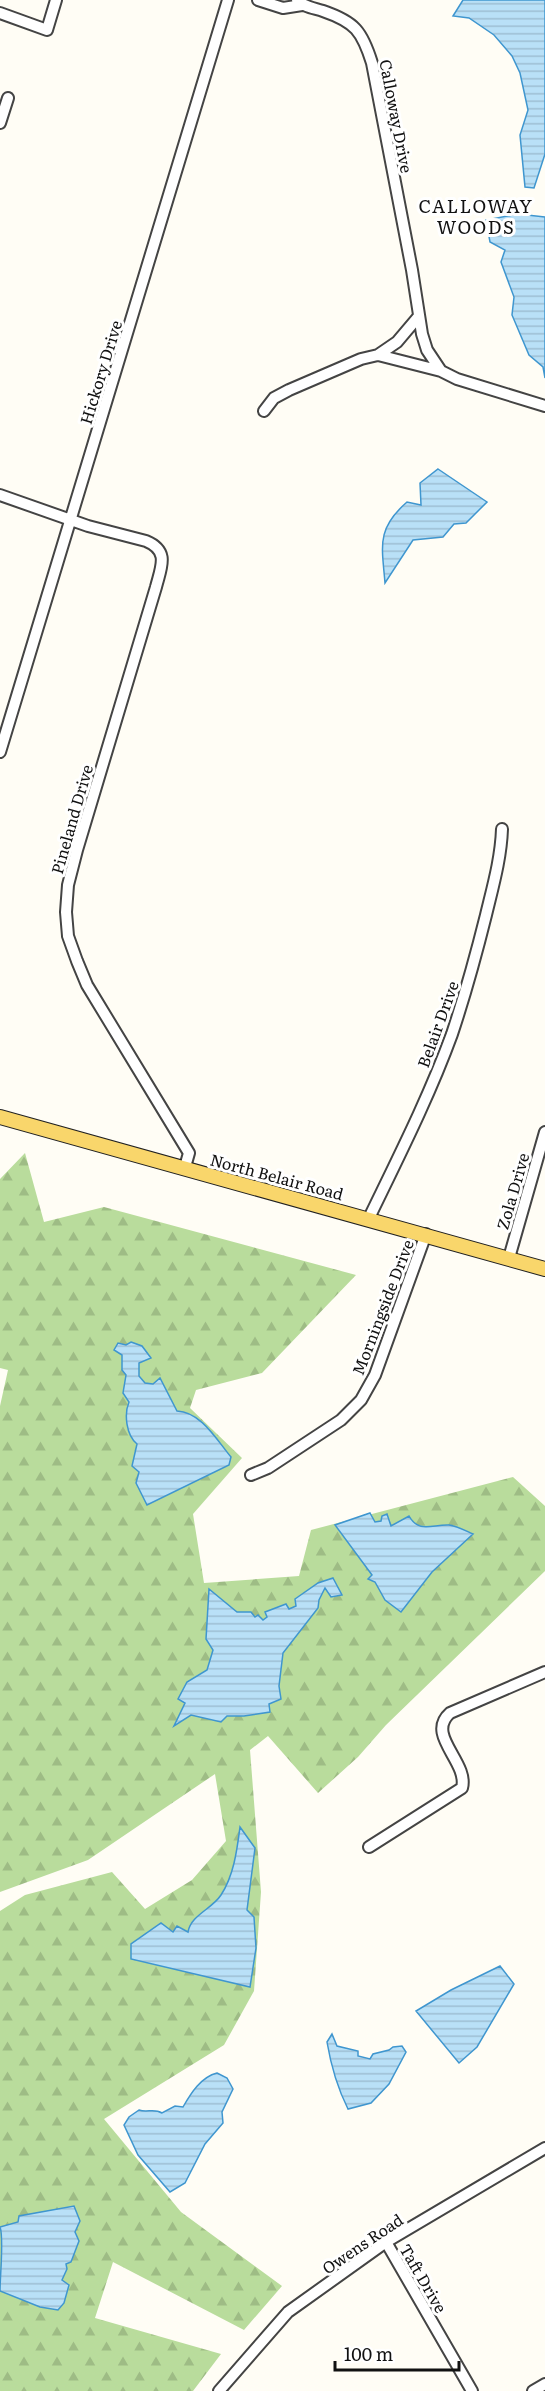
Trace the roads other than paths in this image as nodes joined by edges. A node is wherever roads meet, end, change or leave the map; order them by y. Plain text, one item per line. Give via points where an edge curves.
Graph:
1 (56, 0) edge
2 (228, 0) edge
3 (258, 0) edge
4 (300, 2) edge
5 (0, 13) edge
6 (8, 98) dead end
7 (0, 123) edge
8 (419, 316) junction
9 (378, 355) junction
10 (441, 371) junction
11 (545, 406) edge
12 (264, 411) dead end
13 (0, 495) edge
14 (72, 520) junction
15 (0, 752) edge
16 (502, 829) dead end
17 (0, 1117) edge
18 (545, 1132) edge
19 (185, 1167) junction
20 (369, 1218) junction
21 (426, 1234) junction
22 (509, 1258) junction
23 (545, 1269) edge
24 (251, 1475) dead end
25 (545, 1672) edge
26 (369, 1847) dead end
27 (545, 2148) edge
28 (386, 2242) junction
29 (545, 2384) edge
30 (219, 2391) edge
31 (472, 2391) edge
32 (533, 2391) edge

1 - 5 street via 46,30
2 - 14 street, Hickory Drive
3 - 4 street, Calloway Drive via 283,8
4 - 8 street, Calloway Drive via 352,24 364,39 372,63
6 - 7 street
8 - 9 street via 397,342
8 - 10 street, Calloway Drive via 428,350
9 - 10 street
9 - 12 street via 289,390 274,398
10 - 11 street
13 - 14 street, Pineland Drive
14 - 15 street, Hickory Drive
14 - 19 street, Pineland Drive via 155,545 163,560 76,850 66,912 68,936 87,985 189,1153
16 - 20 street, Belair Drive via 484,924 455,1025
17 - 19 main road, North Belair Road
18 - 22 street, Zola Drive
19 - 20 main road, North Belair Road
20 - 21 main road, North Belair Road
21 - 22 main road, North Belair Road
21 - 24 street, Morningside Drive via 375,1375 361,1400 332,1426
22 - 23 main road, North Belair Road
25 - 26 street via 444,1718 442,1733 462,1773 462,1788
27 - 28 street, Owens Road
28 - 30 street, Owens Road via 288,2312
28 - 31 street, Taft Drive
29 - 32 street

